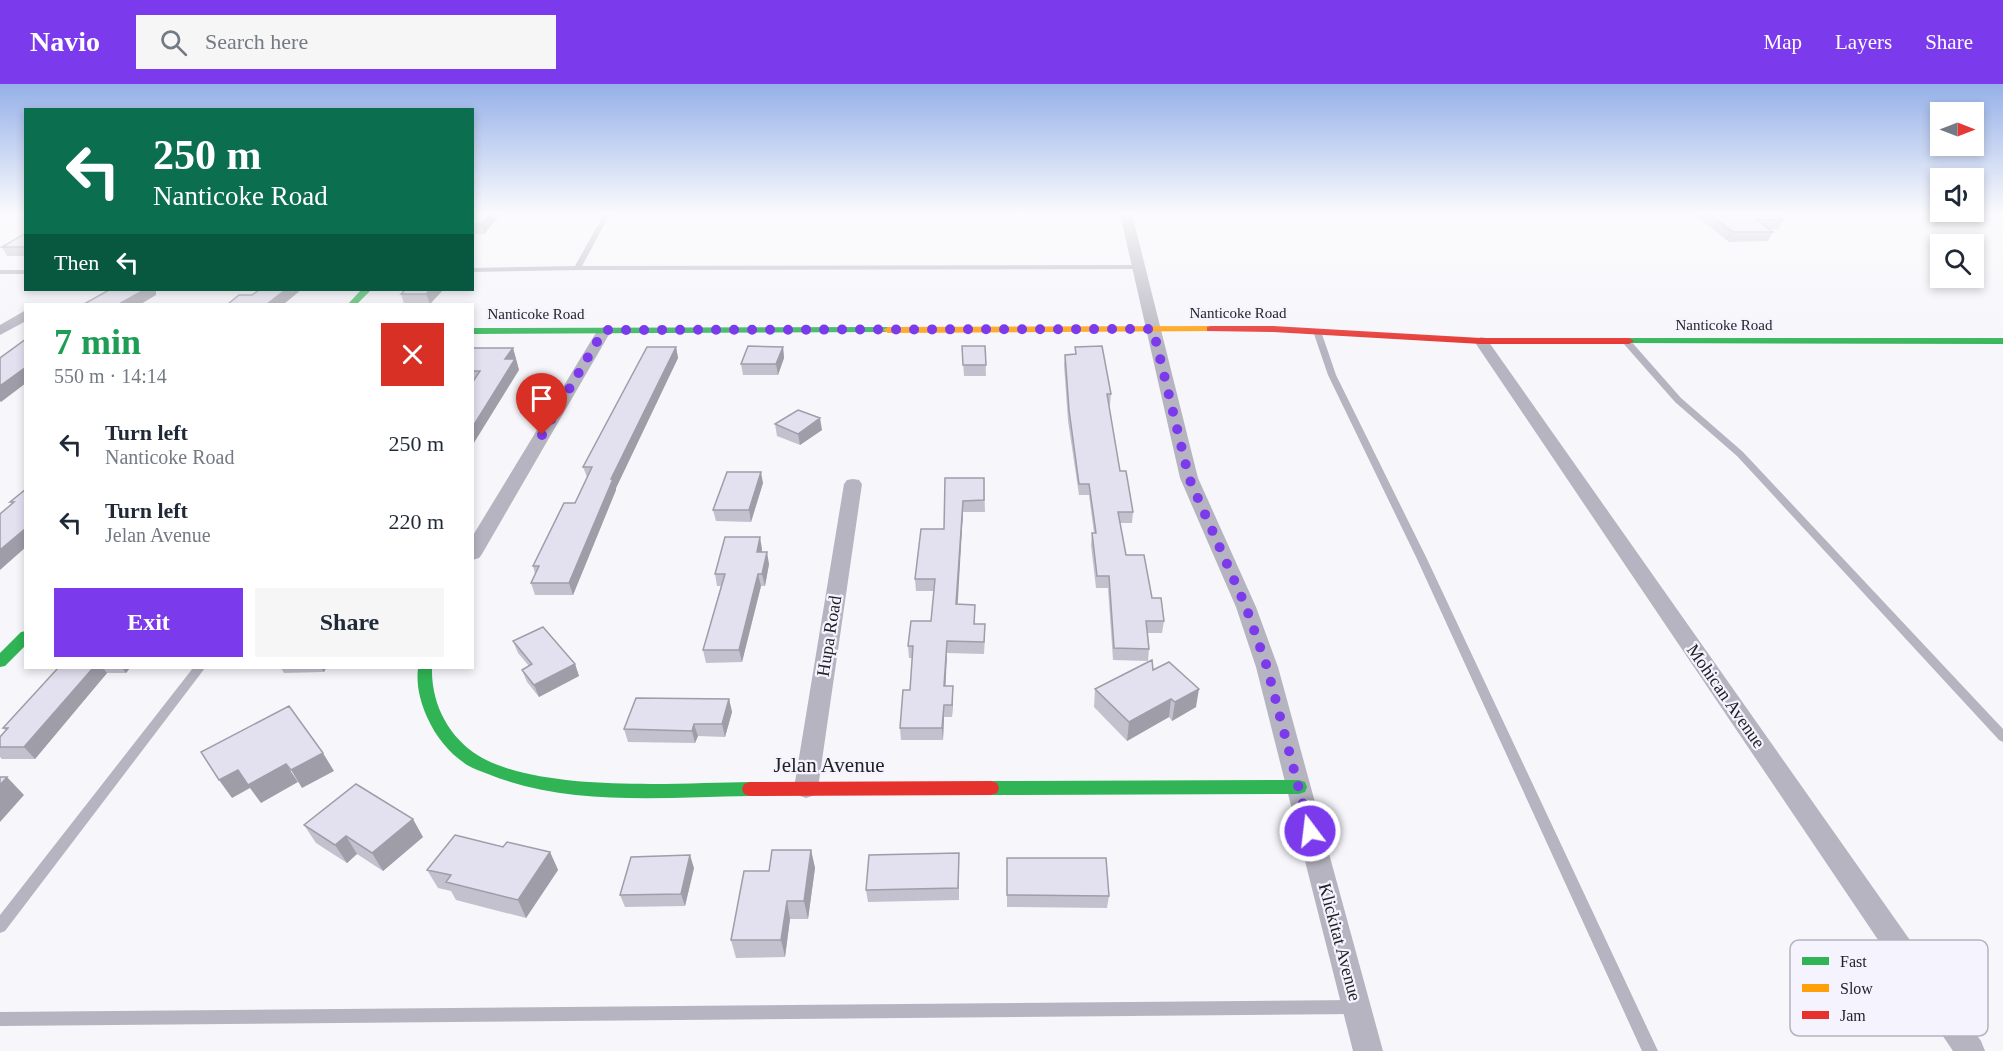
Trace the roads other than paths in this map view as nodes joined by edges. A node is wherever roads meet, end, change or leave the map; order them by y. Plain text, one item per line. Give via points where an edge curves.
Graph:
1 (582, 259) edge
2 (1136, 259) edge
3 (1138, 267) junction
4 (577, 268) junction
5 (474, 270) edge
6 (0, 272) edge
7 (24, 272) edge
8 (365, 291) edge
9 (353, 303) edge
10 (24, 315) edge
11 (1153, 329) junction
12 (604, 330) junction
13 (474, 331) edge
14 (1317, 331) junction
15 (0, 332) edge
16 (1481, 341) junction
17 (1626, 341) junction
18 (2003, 341) edge
19 (853, 484) dead end
20 (474, 551) edge
21 (24, 638) edge
22 (0, 662) edge
23 (198, 669) edge
24 (424, 669) edge
25 (2003, 737) edge
26 (1299, 787) junction
27 (806, 788) junction
28 (0, 926) edge
29 (1894, 940) edge
30 (1357, 1007) junction
31 (0, 1019) edge
32 (1960, 1036) edge
33 (1368, 1051) edge
34 (1650, 1051) edge
35 (1970, 1051) edge

1 - 4 lane
2 - 3 street, Klickitat Avenue
3 - 4 lane
3 - 11 street, Klickitat Avenue
4 - 5 lane
6 - 7 lane
8 - 9 street
10 - 15 street
11 - 12 street, Nanticoke Road
11 - 14 street, Nanticoke Road
11 - 26 street, Klickitat Avenue via 1189,478 1246,607 1267,667
12 - 13 street, Nanticoke Road
12 - 20 street
14 - 16 street, Nanticoke Road
14 - 34 lane via 1332,375 1422,559
16 - 17 street, Nanticoke Road
16 - 29 street, Mohican Avenue
17 - 18 street, Nanticoke Road
17 - 25 lane via 1678,400 1748,462
19 - 27 street, Hupa Road
21 - 22 street
23 - 28 lane
24 - 27 street, Jelan Avenue via 431,710 449,741 480,765 519,779 598,788
26 - 27 street, Jelan Avenue
26 - 30 street, Klickitat Avenue
30 - 31 lane
30 - 33 street, Klickitat Avenue
32 - 35 street, Mohican Avenue

